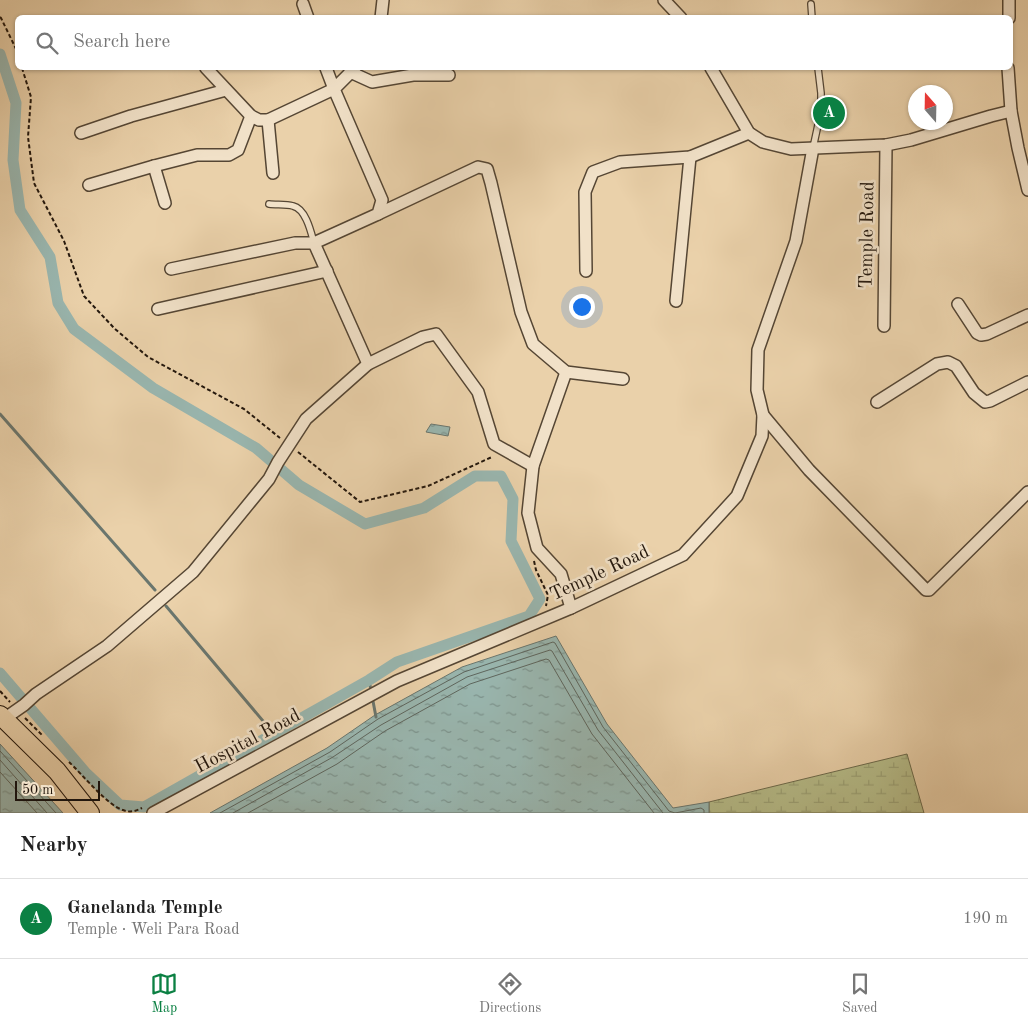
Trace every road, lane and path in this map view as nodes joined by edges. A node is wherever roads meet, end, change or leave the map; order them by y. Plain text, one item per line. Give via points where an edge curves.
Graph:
1 (383, 0) edge
2 (664, 0) edge
3 (1009, 0) edge
4 (303, 4) dead end
5 (811, 4) dead end
6 (307, 15) edge
7 (381, 15) edge
8 (679, 15) edge
9 (812, 15) edge
10 (1009, 15) edge
11 (0, 17) edge
12 (15, 47) edge
13 (23, 70) edge
14 (208, 70) edge
15 (327, 70) edge
16 (353, 70) edge
17 (712, 70) edge
18 (818, 70) edge
19 (1008, 70) edge
20 (449, 75) dead end
21 (334, 89) junction
22 (226, 90) junction
23 (1011, 111) junction
24 (251, 116) junction
25 (268, 120) junction
26 (81, 133) dead end
27 (749, 133) junction
28 (886, 145) junction
29 (813, 148) junction
30 (690, 157) junction
31 (154, 166) junction
32 (273, 173) dead end
33 (89, 185) dead end
34 (1028, 190) edge
35 (165, 203) dead end
36 (269, 204) dead end
37 (378, 214) junction
38 (314, 243) junction
39 (171, 269) dead end
40 (327, 271) junction
41 (586, 271) dead end
42 (676, 300) dead end
43 (958, 304) dead end
44 (158, 309) dead end
45 (1028, 315) edge
46 (884, 326) dead end
47 (368, 364) junction
48 (566, 372) junction
49 (623, 379) dead end
50 (1028, 382) edge
51 (877, 402) dead end
52 (762, 415) junction
53 (289, 444) junction
54 (494, 458) dead end
55 (533, 466) junction
56 (1028, 492) edge
57 (532, 554) dead end
58 (571, 608) junction
59 (544, 612) dead end
60 (0, 691) edge
61 (359, 702) joint
62 (11, 712) edge
63 (45, 737) dead end
64 (65, 758) dead end
65 (149, 810) edge
66 (90, 813) edge

1 - 7 street
2 - 8 street
3 - 10 street
4 - 6 street
5 - 9 lane
11 - 12 path
13 - 53 path via 31,97 28,137 34,183 64,241 84,296 148,357 244,409
14 - 22 street
15 - 21 street
16 - 20 street via 372,82
16 - 21 street
17 - 27 street
18 - 29 lane via 821,111
19 - 23 street
21 - 25 street
21 - 37 street via 382,200
22 - 24 street
22 - 26 street
23 - 28 street
23 - 34 street
24 - 25 street
24 - 31 street via 238,150 229,155 197,155
25 - 32 street
27 - 29 street via 763,142 791,149
27 - 30 street
28 - 29 street
28 - 46 street, Temple Road
29 - 52 street via 796,241 758,350 757,390
30 - 41 street via 620,162 593,172 585,192
30 - 42 street
31 - 33 street
31 - 35 street
36 - 38 lane via 294,206 300,210 307,220
37 - 38 street
37 - 48 street via 478,167 487,169 521,312 533,344
38 - 39 street via 295,243
38 - 40 street
40 - 44 street
40 - 47 street
43 - 45 street via 976,333 981,335
47 - 53 street via 306,419
47 - 55 street via 423,336 436,334 478,392 494,444
48 - 49 street
48 - 55 street
50 - 51 street via 985,402 974,393 956,366 948,362 937,364
52 - 56 street via 809,470 926,590
52 - 58 street, Temple Road via 762,436 737,496 683,555
53 - 54 path via 360,502 428,486 491,456
53 - 62 street via 269,479 193,572 107,646
55 - 58 street via 530,522 537,548 561,574
57 - 59 path via 548,595
58 - 61 street, Temple Road via 397,681
60 - 62 path
61 - 65 street, Hospital Road
62 - 63 path
62 - 66 main road
64 - 65 path via 113,806 125,811

